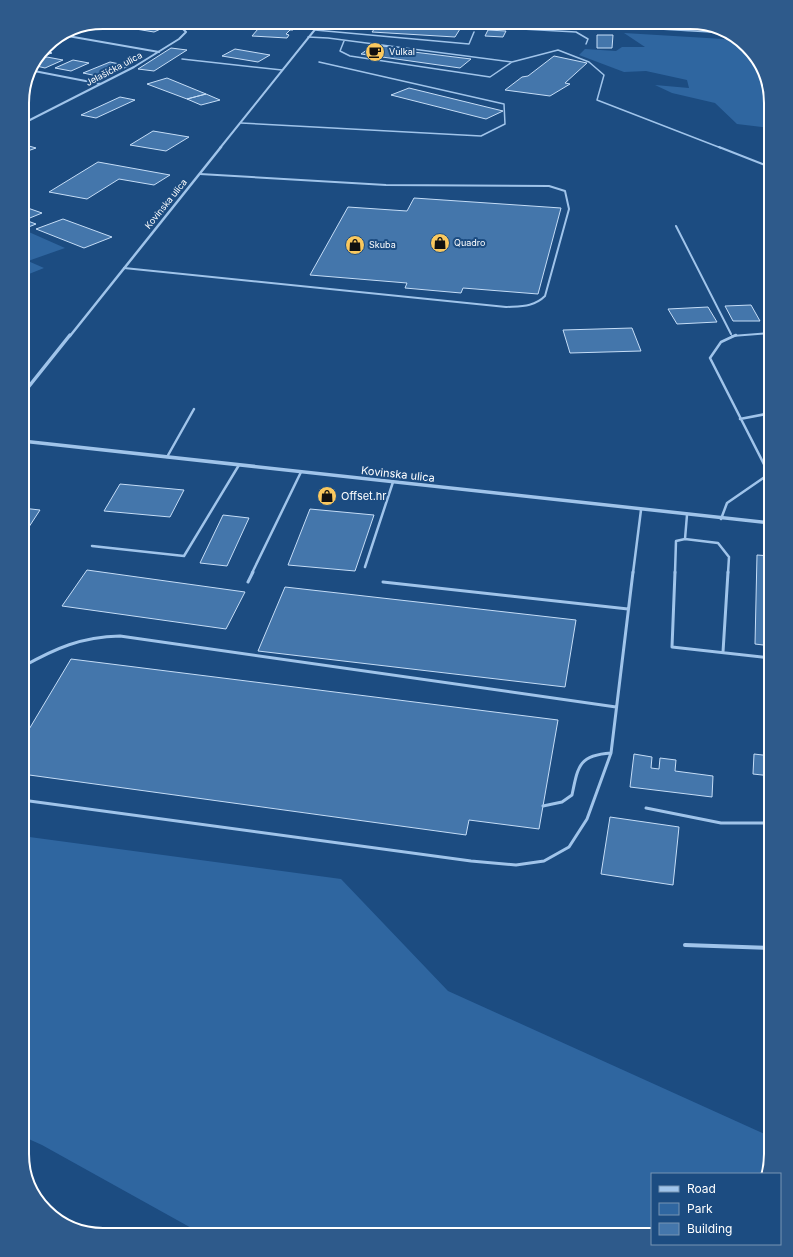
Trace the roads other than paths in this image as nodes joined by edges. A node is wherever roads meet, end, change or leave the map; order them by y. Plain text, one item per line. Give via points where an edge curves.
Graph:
1 (183, 29) edge
2 (521, 29) edge
3 (659, 29) edge
4 (315, 30) joint
5 (474, 32) dead end
6 (711, 32) edge
7 (71, 37) edge
8 (308, 37) junction
9 (344, 41) junction
10 (586, 44) dead end
11 (159, 52) junction
12 (182, 59) dead end
13 (318, 62) dead end
14 (512, 62) junction
15 (282, 70) junction
16 (36, 71) edge
17 (102, 84) junction
18 (29, 120) edge
19 (240, 123) junction
20 (764, 165) edge
21 (200, 174) junction
22 (676, 226) dead end
23 (124, 268) junction
24 (764, 333) edge
25 (731, 334) junction
26 (31, 384) joint
27 (29, 386) edge
28 (194, 408) dead end
29 (764, 414) edge
30 (740, 419) junction
31 (29, 442) edge
32 (168, 457) junction
33 (239, 465) junction
34 (764, 465) edge
35 (301, 472) junction
36 (764, 478) edge
37 (393, 482) junction
38 (641, 510) junction
39 (687, 515) junction
40 (721, 518) junction
41 (764, 522) edge
42 (685, 540) junction
43 (92, 546) dead end
44 (365, 567) dead end
45 (248, 582) dead end
46 (383, 582) dead end
47 (628, 609) junction
48 (722, 652) junction
49 (764, 657) edge
50 (29, 663) edge
51 (616, 707) junction
52 (611, 753) junction
53 (29, 801) edge
54 (543, 806) dead end
55 (646, 808) dead end
56 (764, 823) edge
57 (685, 945) dead end
58 (764, 948) edge

1 - 11 street, Jelašićka ulica via 186,32
2 - 10 lane via 576,32 584,34 588,39
3 - 6 lane
4 - 5 lane via 469,44
4 - 8 street, Kovinska ulica
7 - 11 street
8 - 9 lane
8 - 15 street, Kovinska ulica
9 - 14 lane
9 - 14 lane via 340,51 350,56 490,77
11 - 17 street, Jelašićka ulica
12 - 15 lane
13 - 19 lane via 504,104 505,124 481,136
14 - 20 lane via 558,50 589,62 604,74 597,100
15 - 19 street, Kovinska ulica
16 - 17 street
17 - 18 street, Jelašićka ulica
19 - 21 street, Kovinska ulica
21 - 23 street, Kovinska ulica
21 - 23 lane via 386,185 549,186 565,191 569,209 545,296 529,306 506,307
22 - 25 lane
23 - 26 street, Kovinska ulica
24 - 25 lane
25 - 30 lane via 717,344 710,358
26 - 27 street, Kovinska ulica
28 - 32 lane
29 - 30 lane
30 - 34 lane
31 - 32 street, Kovinska ulica
32 - 33 street, Kovinska ulica
33 - 35 street, Kovinska ulica
33 - 43 lane via 184,556
35 - 37 street, Kovinska ulica
35 - 45 lane
36 - 40 lane via 727,504
37 - 38 street, Kovinska ulica
37 - 44 lane
38 - 39 street, Kovinska ulica
38 - 47 lane
39 - 40 street, Kovinska ulica
39 - 42 lane
40 - 41 street, Kovinska ulica
42 - 48 lane via 718,543 729,557
42 - 48 lane via 676,541 672,647
46 - 47 lane
47 - 51 lane
48 - 49 lane
50 - 51 lane via 64,644 79,639 102,635 120,636
51 - 52 lane
52 - 53 lane via 587,819 569,847 544,861 516,865
52 - 54 lane via 594,754 583,759 577,771 572,795 562,802
55 - 56 lane via 721,823
57 - 58 lane

